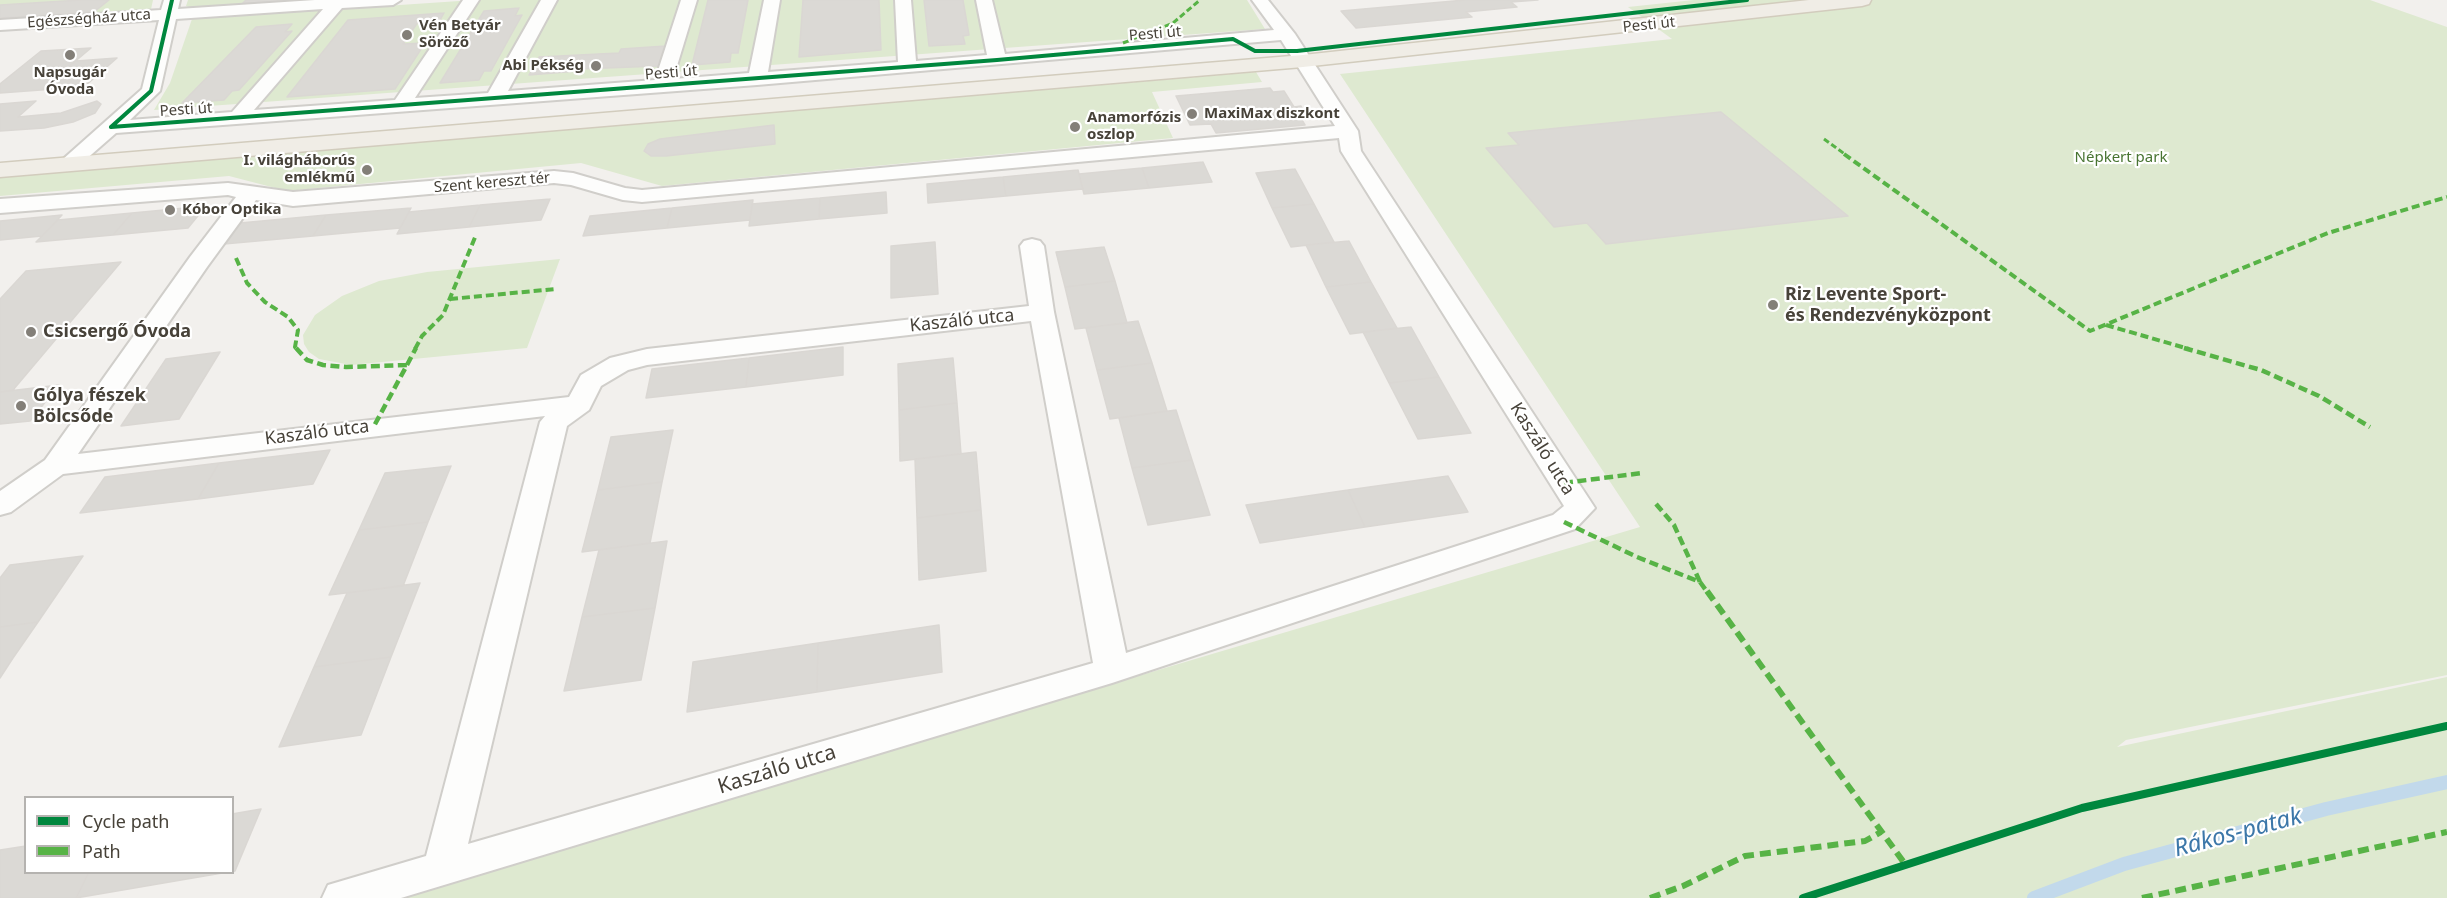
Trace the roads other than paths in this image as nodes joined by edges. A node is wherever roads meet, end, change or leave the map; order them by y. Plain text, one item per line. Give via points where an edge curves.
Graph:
1 (393, 0) edge
2 (471, 0) edge
3 (549, 0) edge
4 (688, 0) edge
5 (772, 0) edge
6 (903, 0) edge
7 (984, 0) edge
8 (1260, 0) edge
9 (1862, 0) edge
10 (338, 4) junction
11 (170, 7) edge
12 (0, 25) edge
13 (1286, 34) junction
14 (997, 60) junction
15 (1303, 61) junction
16 (907, 67) junction
17 (757, 79) junction
18 (662, 86) junction
19 (495, 99) junction
20 (400, 106) junction
21 (236, 118) junction
22 (111, 127) junction
23 (1348, 131) junction
24 (69, 164) junction
25 (0, 170) edge
26 (252, 191) junction
27 (0, 206) edge
28 (1032, 246) dead end
29 (1042, 312) junction
30 (579, 404) junction
31 (56, 466) junction
32 (0, 505) edge
33 (1112, 670) junction
34 (442, 869) junction
35 (342, 898) edge

1 - 10 street, Egészségház utca
2 - 20 street
3 - 19 street
4 - 18 street
5 - 17 street
6 - 16 street
7 - 14 street
8 - 13 street, Kaszáló utca
9 - 15 main road, Pesti út
10 - 11 street, Egészségház utca
10 - 21 street, Pesti út
11 - 12 street, Egészségház utca
11 - 22 street via 150,91
13 - 14 street, Pesti út
13 - 15 street, Kaszáló utca
14 - 16 street, Pesti út
15 - 23 street, Kaszáló utca
15 - 24 main road, Pesti út
16 - 17 street, Pesti út
17 - 18 street, Pesti út
18 - 19 street, Pesti út
19 - 20 street, Pesti út
20 - 21 street, Pesti út
21 - 22 street, Pesti út
22 - 24 street
23 - 26 street, Szent kereszt tér via 642,196 573,178 554,177 293,199
23 - 33 street, Kaszáló utca via 1351,151 1580,508 1564,522
24 - 25 main road, Pesti út
26 - 27 street via 189,191
26 - 31 street, Kaszáló utca
28 - 29 street
29 - 30 street, Kaszáló utca via 647,357 619,364 590,381
29 - 33 street
30 - 31 street, Kaszáló utca
30 - 34 street, Kaszáló utca via 554,422
31 - 32 street, Kaszáló utca
33 - 34 street, Kaszáló utca
34 - 35 street, Kaszáló utca

